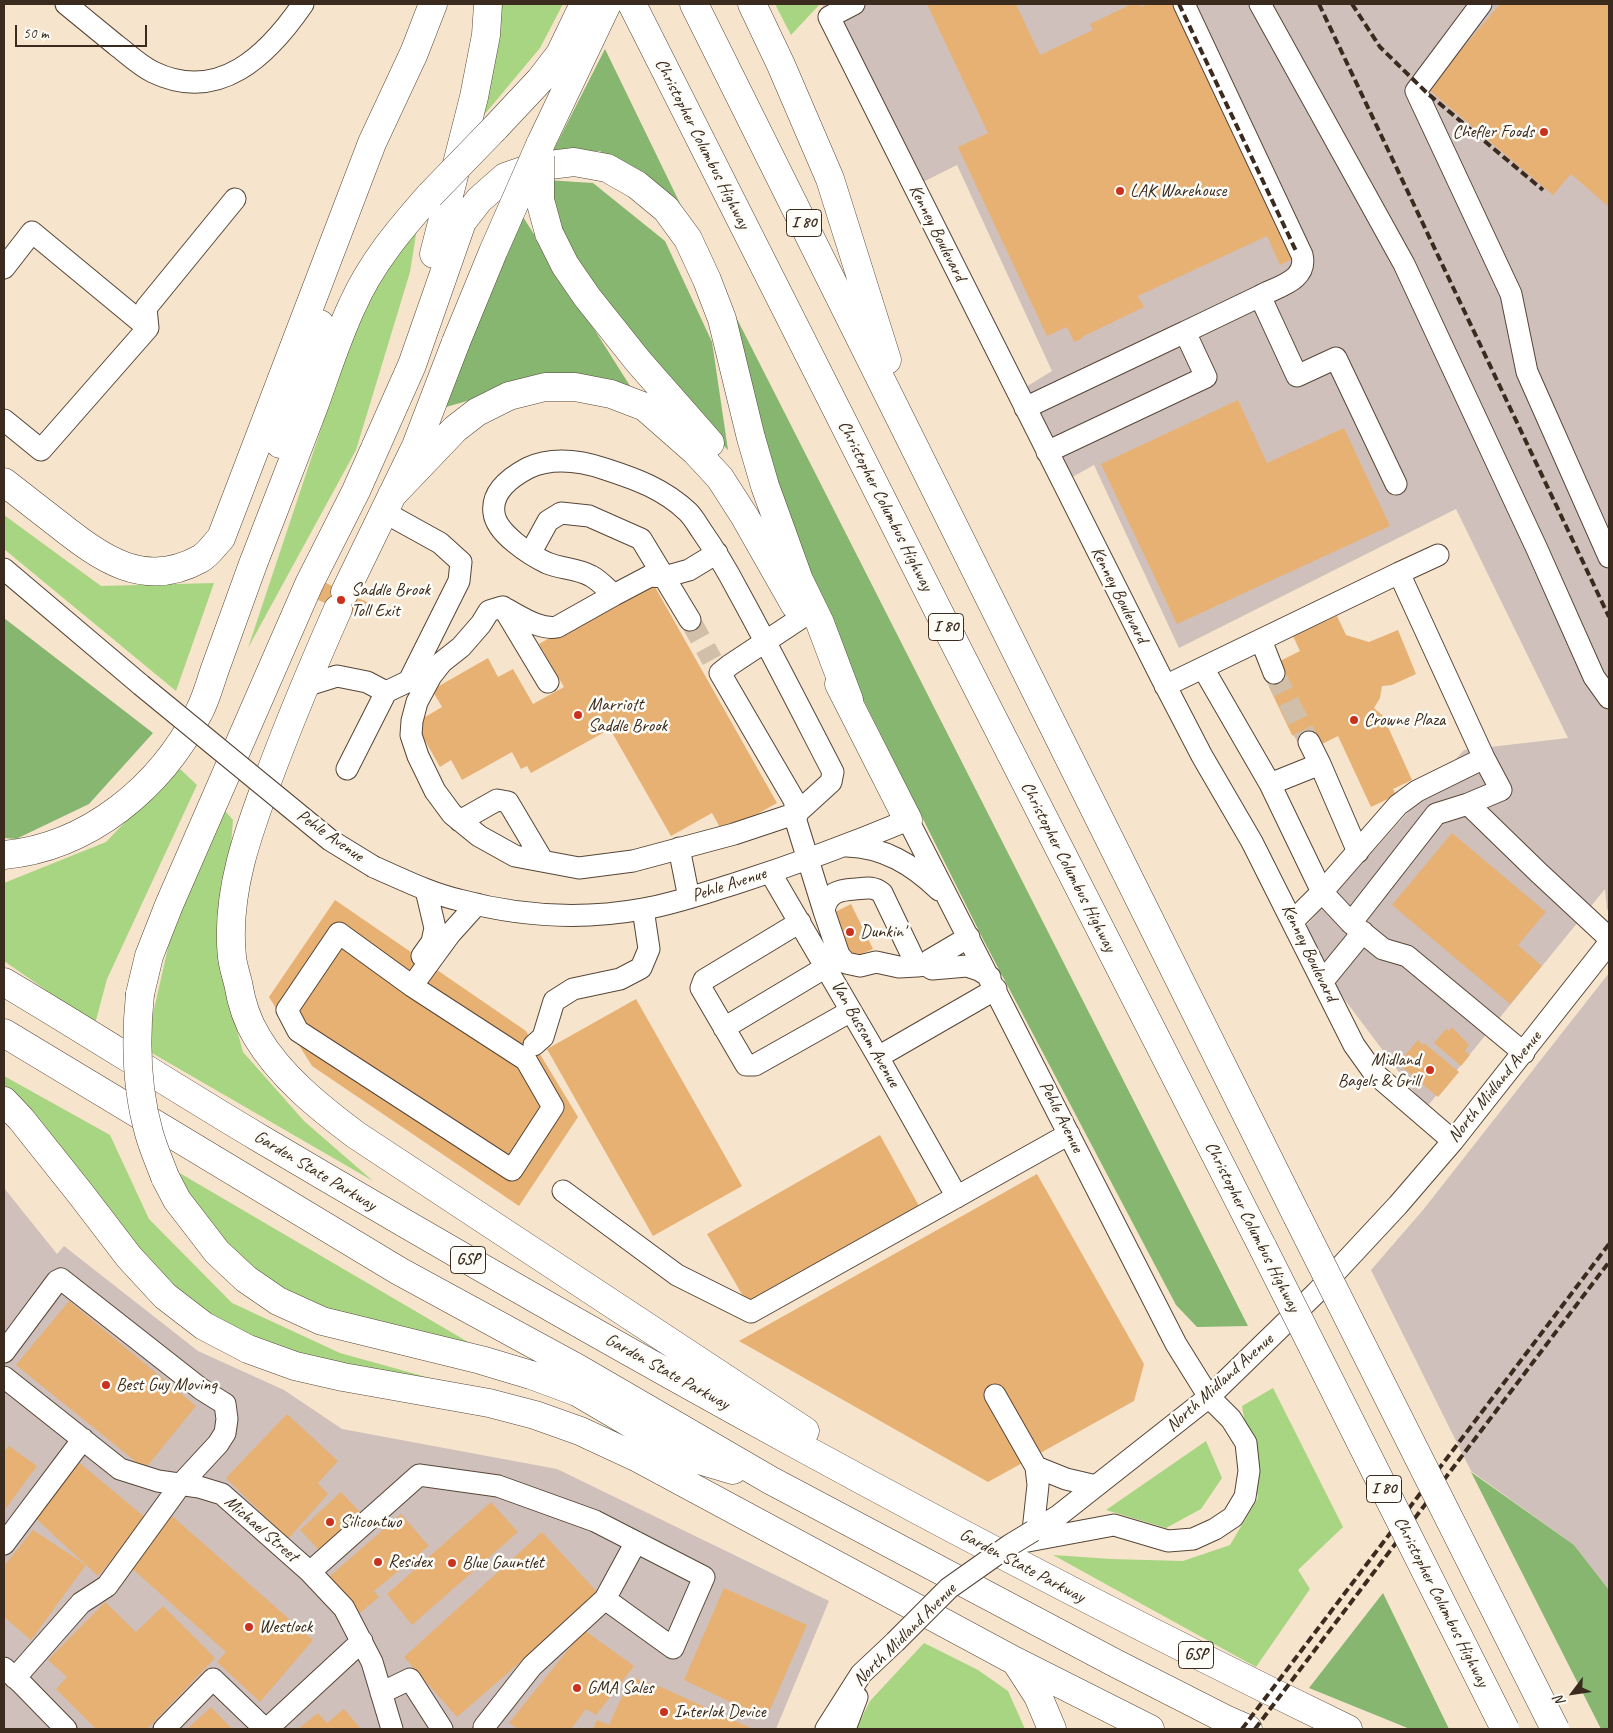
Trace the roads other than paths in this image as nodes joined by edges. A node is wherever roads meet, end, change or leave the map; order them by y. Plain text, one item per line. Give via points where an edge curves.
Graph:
1 (66, 4) edge
2 (303, 4) edge
3 (433, 4) edge
4 (488, 4) edge
5 (584, 4) edge
6 (607, 4) edge
7 (632, 4) edge
8 (694, 4) edge
9 (752, 4) edge
10 (854, 4) edge
11 (1184, 4) edge
12 (1260, 4) edge
13 (1481, 4) edge
14 (414, 53) junction
15 (569, 60) junction
16 (540, 145) junction
17 (235, 199) dead end
18 (4, 268) edge
19 (1260, 296) junction
20 (148, 328) junction
21 (1185, 332) junction
22 (1025, 408) junction
23 (4, 420) edge
24 (382, 434) junction
25 (913, 442) junction
26 (1047, 452) junction
27 (4, 482) edge
28 (1396, 484) dead end
29 (388, 503) junction
30 (531, 552) junction
31 (717, 553) junction
32 (1438, 555) dead end
33 (1609, 558) edge
34 (253, 564) junction
35 (4, 570) edge
36 (1399, 573) junction
37 (664, 577) junction
38 (799, 580) junction
39 (614, 595) junction
40 (502, 607) junction
41 (808, 614) junction
42 (690, 620) tunnel mouth
43 (1261, 640) junction
44 (766, 641) junction
45 (1203, 668) junction
46 (1274, 673) tunnel mouth
47 (548, 682) dead end
48 (305, 686) junction
49 (1165, 686) junction
50 (386, 692) junction
51 (1609, 698) edge
52 (1309, 742) tunnel mouth
53 (1484, 758) junction
54 (1320, 764) junction
55 (346, 768) dead end
56 (1270, 784) junction
57 (1468, 804) junction
58 (797, 813) junction
59 (908, 820) junction
60 (460, 821) junction
61 (845, 846) junction
62 (679, 848) junction
63 (1358, 852) junction
64 (4, 855) edge
65 (813, 858) junction
66 (542, 861) junction
67 (770, 872) junction
68 (426, 890) junction
69 (840, 890) junction
70 (1322, 892) junction
71 (689, 898) junction
72 (950, 901) junction
73 (477, 904) junction
74 (643, 909) junction
75 (824, 911) junction
76 (1293, 921) junction
77 (800, 922) junction
78 (1357, 927) junction
79 (969, 937) junction
80 (1609, 938) edge
81 (1609, 943) edge
82 (922, 965) junction
83 (826, 967) junction
84 (1323, 981) junction
85 (4, 982) edge
86 (408, 983) junction
87 (993, 983) junction
88 (851, 1011) junction
89 (724, 1028) junction
90 (4, 1033) edge
91 (534, 1044) dead end
92 (1524, 1053) junction
93 (878, 1057) junction
94 (4, 1101) edge
95 (1069, 1134) junction
96 (1453, 1140) junction
97 (563, 1190) dead end
98 (957, 1197) junction
99 (4, 1352) edge
100 (4, 1378) edge
101 (995, 1395) dead end
102 (1209, 1397) junction
103 (83, 1439) junction
104 (1036, 1467) junction
105 (770, 1480) junction
106 (181, 1484) junction
107 (1096, 1486) junction
108 (941, 1522) junction
109 (1034, 1531) junction
110 (636, 1542) junction
111 (4, 1544) edge
112 (1010, 1545) junction
113 (310, 1572) junction
114 (605, 1599) junction
115 (362, 1641) junction
116 (895, 1642) junction
117 (1015, 1661) junction
118 (9, 1673) edge
119 (381, 1693) junction
120 (483, 1728) edge
121 (66, 1729) edge
122 (164, 1729) edge
123 (266, 1729) edge
124 (392, 1729) edge
125 (442, 1729) edge
126 (826, 1729) edge
127 (845, 1729) edge
128 (1052, 1729) edge
129 (1150, 1729) edge
130 (1248, 1729) edge
131 (1348, 1729) edge
132 (1505, 1729) edge
133 (1555, 1729) edge

1 - 2 street via 152,72 190,82 230,74 249,64 289,25
3 - 14 highway
4 - 24 highway via 486,35 439,236
5 - 15 highway
6 - 15 highway
7 - 132 highway, Christopher Columbus Highway / I 80, bridge
8 - 25 highway, I 80
9 - 25 highway via 830,180
10 - 22 street, Kenney Boulevard via 829,18
11 - 19 street via 1302,255 1304,263 1296,278
12 - 51 street via 1404,264 1594,677
13 - 33 street via 1416,91 1511,294 1527,372
14 - 27 highway via 372,144 221,538 201,559 175,569 150,572 120,566 92,551
14 - 34 highway via 393,125 337,267 314,347 258,510
15 - 16 highway
15 - 34 highway, bridge via 540,80 430,195 376,260 352,306
16 - 29 highway, bridge via 493,252 416,446
16 - 38 highway, bridge via 540,200 549,233 565,265 638,362 743,486
17 - 20 street via 146,308
18 - 20 street via 32,232
19 - 21 street
19 - 28 street via 1296,376 1336,358
20 - 23 street via 41,450
21 - 22 street
21 - 26 street via 1206,377
22 - 26 street, Kenney Boulevard
24 - 38 highway via 412,365 462,222 479,200 505,177 534,167 574,162 607,168 638,185 666,208 688,239 722,319 765,486
24 - 105 highway, bridge via 309,584 168,905 149,956 140,994 137,1027 141,1100 149,1135 165,1177 178,1200 218,1252 246,1279 278,1301 322,1321 531,1375 576,1392 686,1456
25 - 133 highway, I 80, bridge
26 - 49 street, Kenney Boulevard
29 - 41 highway via 455,429 477,412 509,396 545,387 576,387 610,394 644,407 695,451 720,478
29 - 48 highway
29 - 50 street via 461,562 459,582 410,681
30 - 31 street via 500,529 494,514 494,500 514,476 531,467 559,460 592,464 664,492 689,513
30 - 37 street via 548,521 561,513 589,516 641,538
30 - 39 street via 548,563 591,576
31 - 37 street via 689,570
31 - 44 street
32 - 36 street
34 - 64 highway via 200,712 172,755 145,788 122,807 68,839
35 - 68 street, Pehle Avenue, bridge via 330,840 374,867
36 - 43 street
36 - 53 street
37 - 39 street via 650,576
37 - 42 street
38 - 41 highway
39 - 40 street via 557,627 549,628
40 - 47 street
40 - 60 street via 489,611 461,647 442,662 417,702 412,721 411,735 418,756 435,791
41 - 44 street
41 - 59 highway
43 - 45 street
43 - 46 street
44 - 58 street via 833,772 831,782
44 - 58 street via 716,666 794,800
45 - 49 street
45 - 56 street
48 - 50 street via 337,676 367,682
48 - 108 highway via 254,816 240,866 232,914 232,958 241,1001 257,1036 280,1068 316,1105 356,1135
49 - 76 street, Kenney Boulevard
50 - 55 street
52 - 54 street
53 - 57 street via 1501,790
53 - 63 street via 1417,791 1398,806
54 - 56 street
54 - 63 street
56 - 70 street
57 - 78 street via 1436,814
57 - 80 street
58 - 62 street
58 - 65 street via 796,821
59 - 61 street, Pehle Avenue
59 - 72 street, Pehle Avenue
60 - 66 street via 514,856
60 - 66 street via 497,800 508,802
61 - 65 street, Pehle Avenue
61 - 72 street via 864,847 896,857 923,874
62 - 66 street via 633,861 579,868
62 - 71 street
63 - 70 street
65 - 67 street, Pehle Avenue
65 - 69 street
65 - 75 street
67 - 71 street, Pehle Avenue
67 - 77 street, Van Bussam Avenue
68 - 73 street, Pehle Avenue
68 - 86 street via 435,928 432,942
69 - 75 street via 825,903
69 - 82 street via 874,887 882,892
70 - 76 street
70 - 78 street
71 - 74 street, Pehle Avenue
72 - 79 street, Pehle Avenue
73 - 74 street, Pehle Avenue via 549,915
73 - 86 street
74 - 91 street via 649,949 641,968 620,979 573,989 554,1001 543,1038
75 - 82 street via 839,955 846,963 860,966 876,962 899,967
76 - 84 street, Kenney Boulevard
77 - 83 street, Van Bussam Avenue
77 - 89 street via 704,980 700,988
78 - 84 street
78 - 92 street via 1383,949 1407,956
79 - 82 street
79 - 87 street, Pehle Avenue
81 - 92 street, North Midland Avenue
82 - 87 street via 932,969 966,966 979,970
83 - 88 street, Van Bussam Avenue
83 - 89 street
84 - 96 street, Kenney Boulevard via 1354,1045 1374,1073
85 - 108 highway, Garden State Parkway / GSP via 256,1137 432,1239 738,1413
86 - 86 street via 339,933 287,1010 298,1031 512,1170 553,1107 526,1060
87 - 93 street
87 - 95 street, Pehle Avenue
88 - 89 street via 755,1065 746,1065
88 - 93 street, Van Bussam Avenue
90 - 105 highway, GSP via 399,1271 579,1368
92 - 96 street, North Midland Avenue
93 - 98 street, Van Bussam Avenue
94 - 117 highway via 129,1258 165,1296 204,1326 248,1348 296,1366 489,1403 580,1431 636,1457
95 - 98 street
95 - 102 street, Pehle Avenue via 1176,1344
96 - 102 street, North Midland Avenue via 1317,1292
97 - 98 street via 677,1275 751,1312
99 - 106 street via 57,1281 62,1279 72,1286 201,1389 225,1404 225,1433
100 - 103 street, Michael Street
101 - 104 street
102 - 107 street, North Midland Avenue
102 - 112 street, Pehle Avenue via 1231,1419 1246,1443 1249,1471 1245,1497 1233,1517 1193,1539 1168,1541 1114,1526
103 - 106 street, Michael Street via 120,1469 158,1481
103 - 111 street
104 - 107 street
104 - 109 street via 1038,1485
105 - 130 highway, GSP via 1115,1663
106 - 113 street, Michael Street via 222,1494
106 - 118 street via 107,1586 81,1603
107 - 109 street, North Midland Avenue
108 - 131 highway, Garden State Parkway / GSP via 1078,1596
109 - 112 street, North Midland Avenue, bridge
110 - 113 street via 595,1521 498,1486 419,1475
110 - 114 street
110 - 114 street via 704,1576 673,1648
112 - 116 street, North Midland Avenue, bridge via 949,1588
113 - 115 street, Michael Street via 344,1608
114 - 120 street via 532,1666
115 - 119 street, Michael Street
115 - 123 street
116 - 126 street, North Midland Avenue via 861,1674
116 - 127 street via 860,1690
117 - 128 highway via 1038,1696
117 - 129 highway
118 - 121 street
119 - 124 street, Michael Street
119 - 125 street via 410,1679
122 - 123 street via 213,1679

